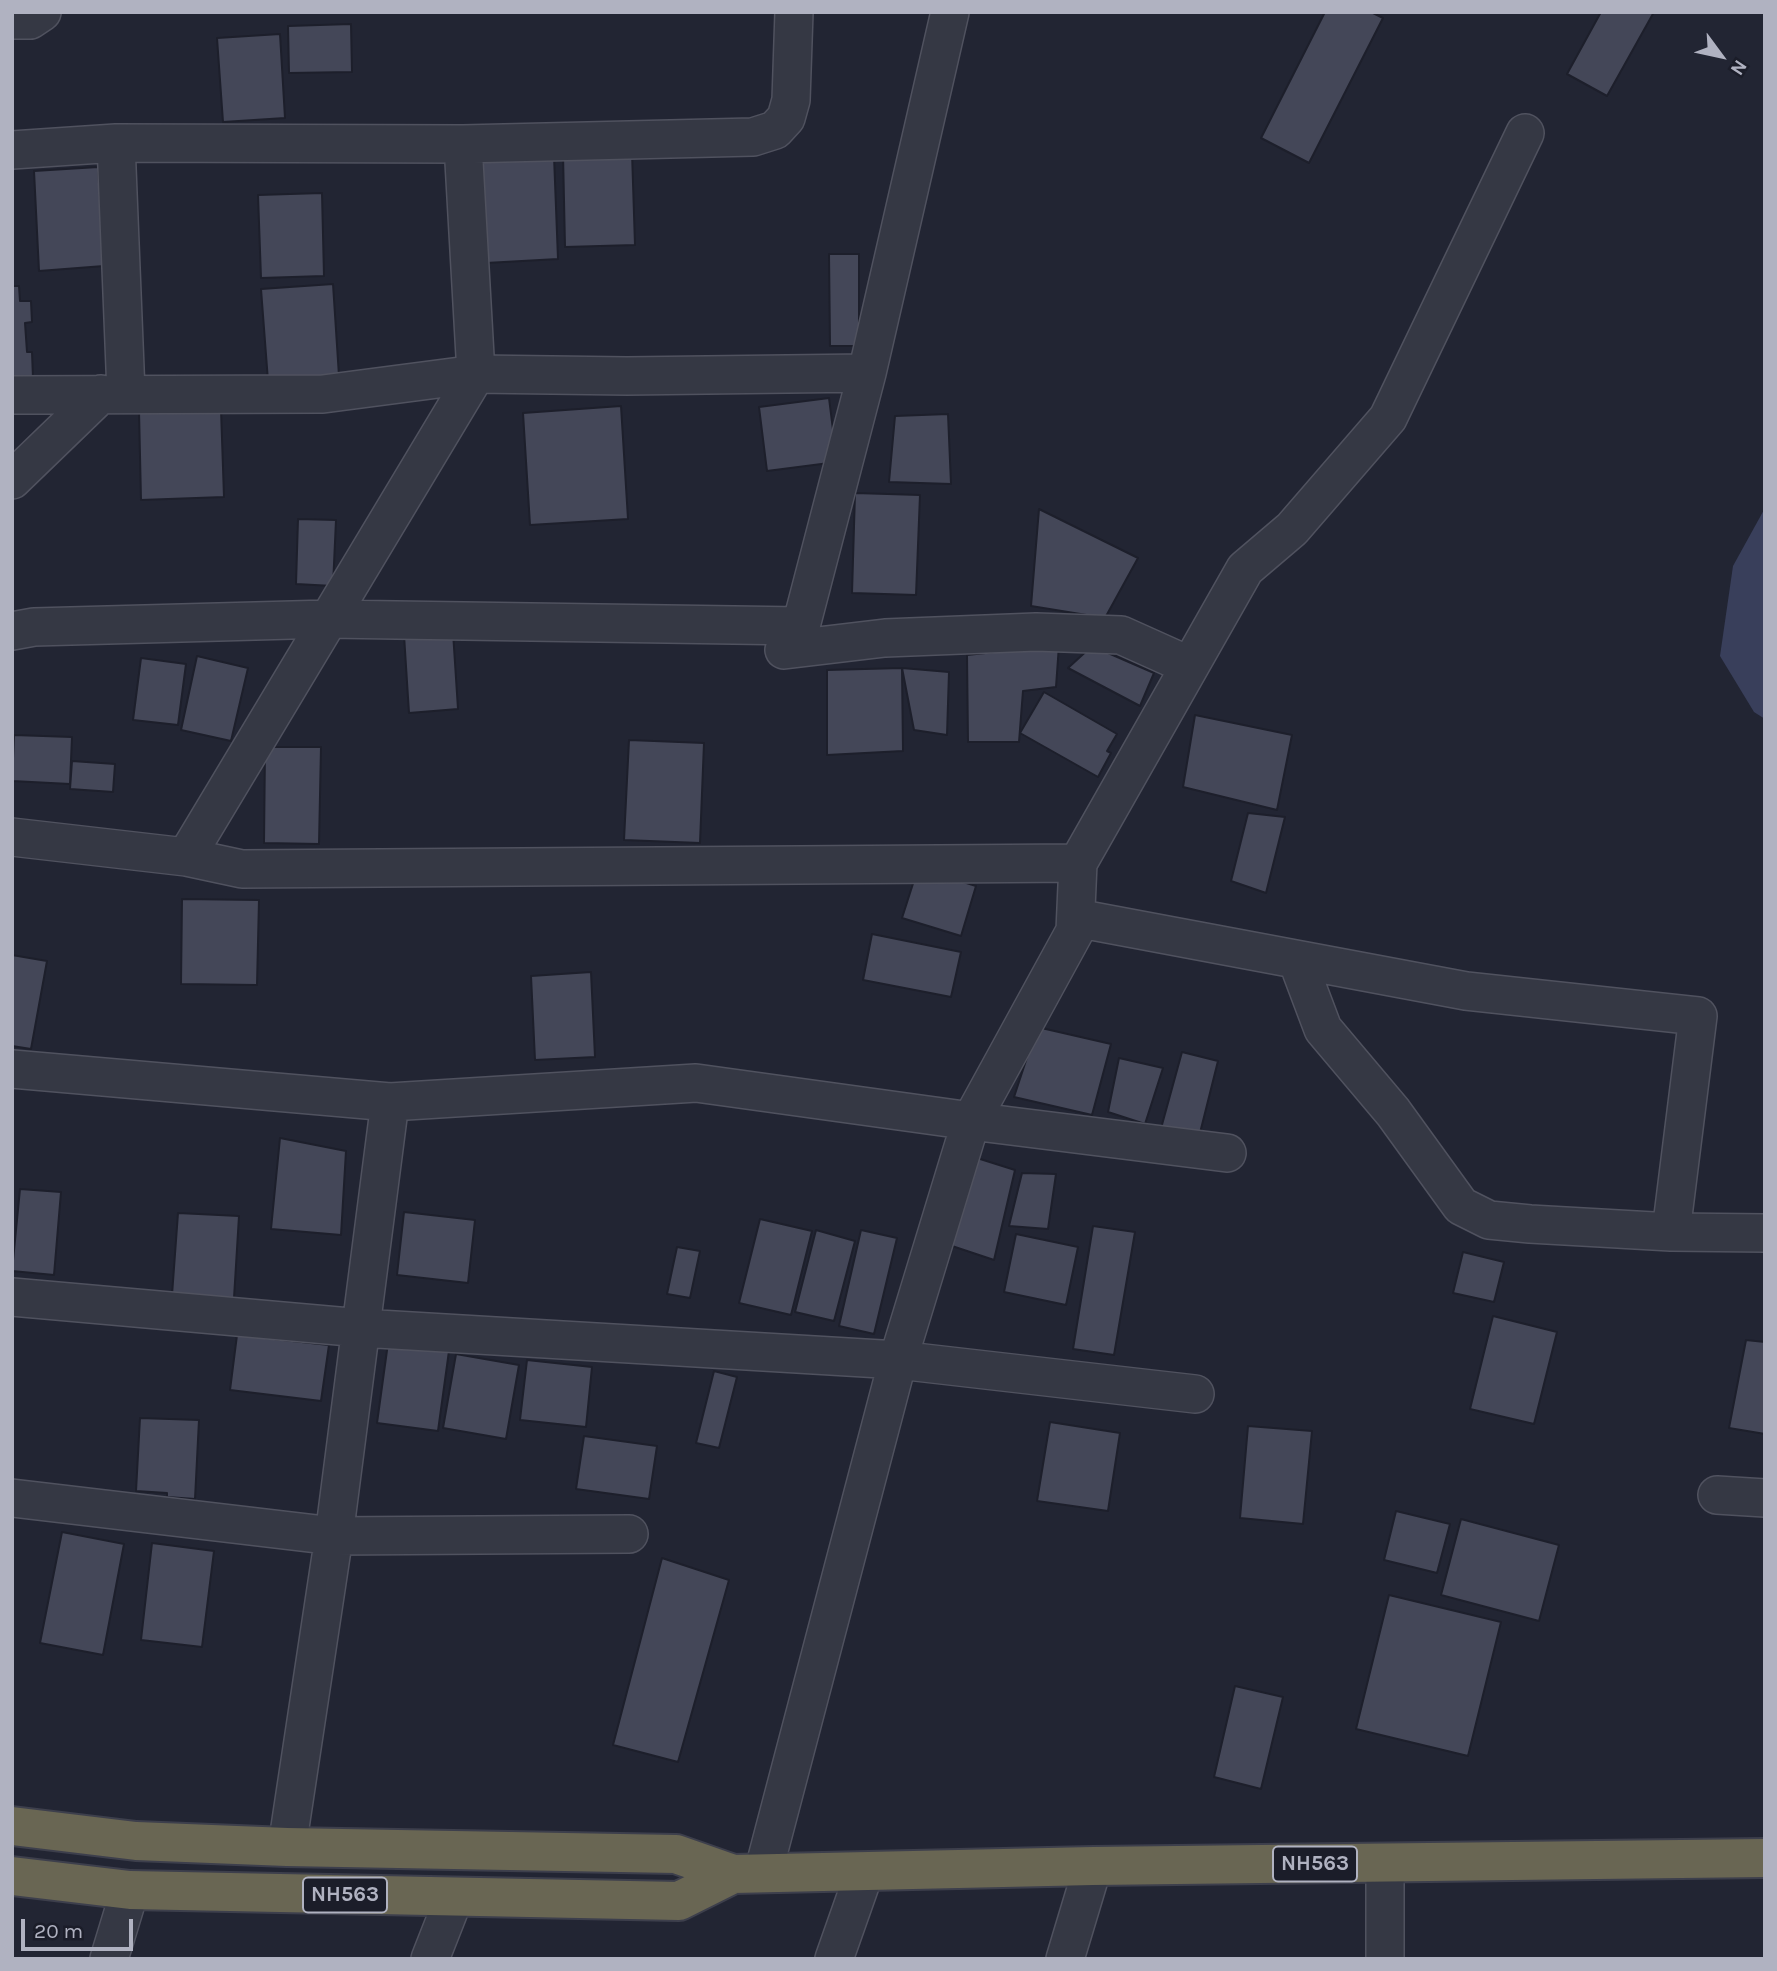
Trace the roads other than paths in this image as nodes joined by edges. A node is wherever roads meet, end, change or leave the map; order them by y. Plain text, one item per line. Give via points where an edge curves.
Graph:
1 (42, 12) edge
2 (794, 12) edge
3 (950, 12) edge
4 (12, 20) edge
5 (1525, 133) dead end
6 (116, 143) junction
7 (463, 144) junction
8 (12, 150) edge
9 (867, 373) junction
10 (476, 374) junction
11 (114, 394) junction
12 (12, 395) edge
13 (12, 481) edge
14 (329, 619) junction
15 (801, 626) junction
16 (12, 631) edge
17 (1190, 666) junction
18 (12, 837) edge
19 (186, 857) junction
20 (1078, 863) junction
21 (1076, 918) junction
22 (1297, 960) junction
23 (12, 1069) edge
24 (390, 1102) junction
25 (971, 1121) junction
26 (1227, 1153) dead end
27 (1671, 1232) junction
28 (1765, 1233) edge
29 (12, 1297) edge
30 (361, 1328) junction
31 (898, 1360) junction
32 (1195, 1394) dead end
33 (1717, 1495) dead end
34 (12, 1498) edge
35 (1765, 1498) edge
36 (629, 1534) dead end
37 (334, 1536) junction
38 (12, 1826) edge
39 (287, 1847) junction
40 (1765, 1858) edge
41 (1385, 1864) junction
42 (1093, 1866) junction
43 (865, 1871) junction
44 (748, 1874) junction
45 (12, 1875) edge
46 (130, 1890) junction
47 (454, 1898) junction
48 (109, 1959) edge
49 (430, 1959) edge
50 (834, 1959) edge
51 (1065, 1959) edge
52 (1385, 1959) edge

1 - 4 street via 30,20
2 - 7 street via 791,100 786,118 775,130 753,137
3 - 9 street
5 - 17 street via 1388,418 1292,529 1245,569
6 - 7 street
6 - 8 street
6 - 11 street
7 - 10 street
9 - 10 street
9 - 15 street
10 - 11 street via 323,394
10 - 14 street
11 - 12 street
11 - 13 street
14 - 15 street
14 - 16 street
14 - 19 street
15 - 17 street via 784,650 885,638 1035,632 1121,635
17 - 20 street
18 - 19 street
19 - 20 street via 242,869
20 - 21 street
21 - 22 street
21 - 25 street via 1075,931
22 - 27 street via 1323,1029 1393,1112 1461,1206 1489,1220
22 - 27 street via 1466,990 1698,1016
23 - 24 street
24 - 25 street via 696,1083
24 - 30 street
25 - 26 street
25 - 31 street
27 - 28 street
29 - 30 street
30 - 31 street
30 - 37 street
31 - 32 street
31 - 44 street
33 - 35 street
34 - 37 street
36 - 37 street
37 - 39 street
38 - 39 highway, NH563 via 136,1841
39 - 44 highway, NH563 via 676,1854
40 - 41 highway, NH563
41 - 42 highway, NH563
41 - 52 street
42 - 43 highway, NH563
42 - 51 street
43 - 44 highway, NH563
43 - 50 street
44 - 47 highway, NH563 via 679,1901
45 - 46 highway, NH563
46 - 47 highway, NH563
46 - 48 street
47 - 49 street

